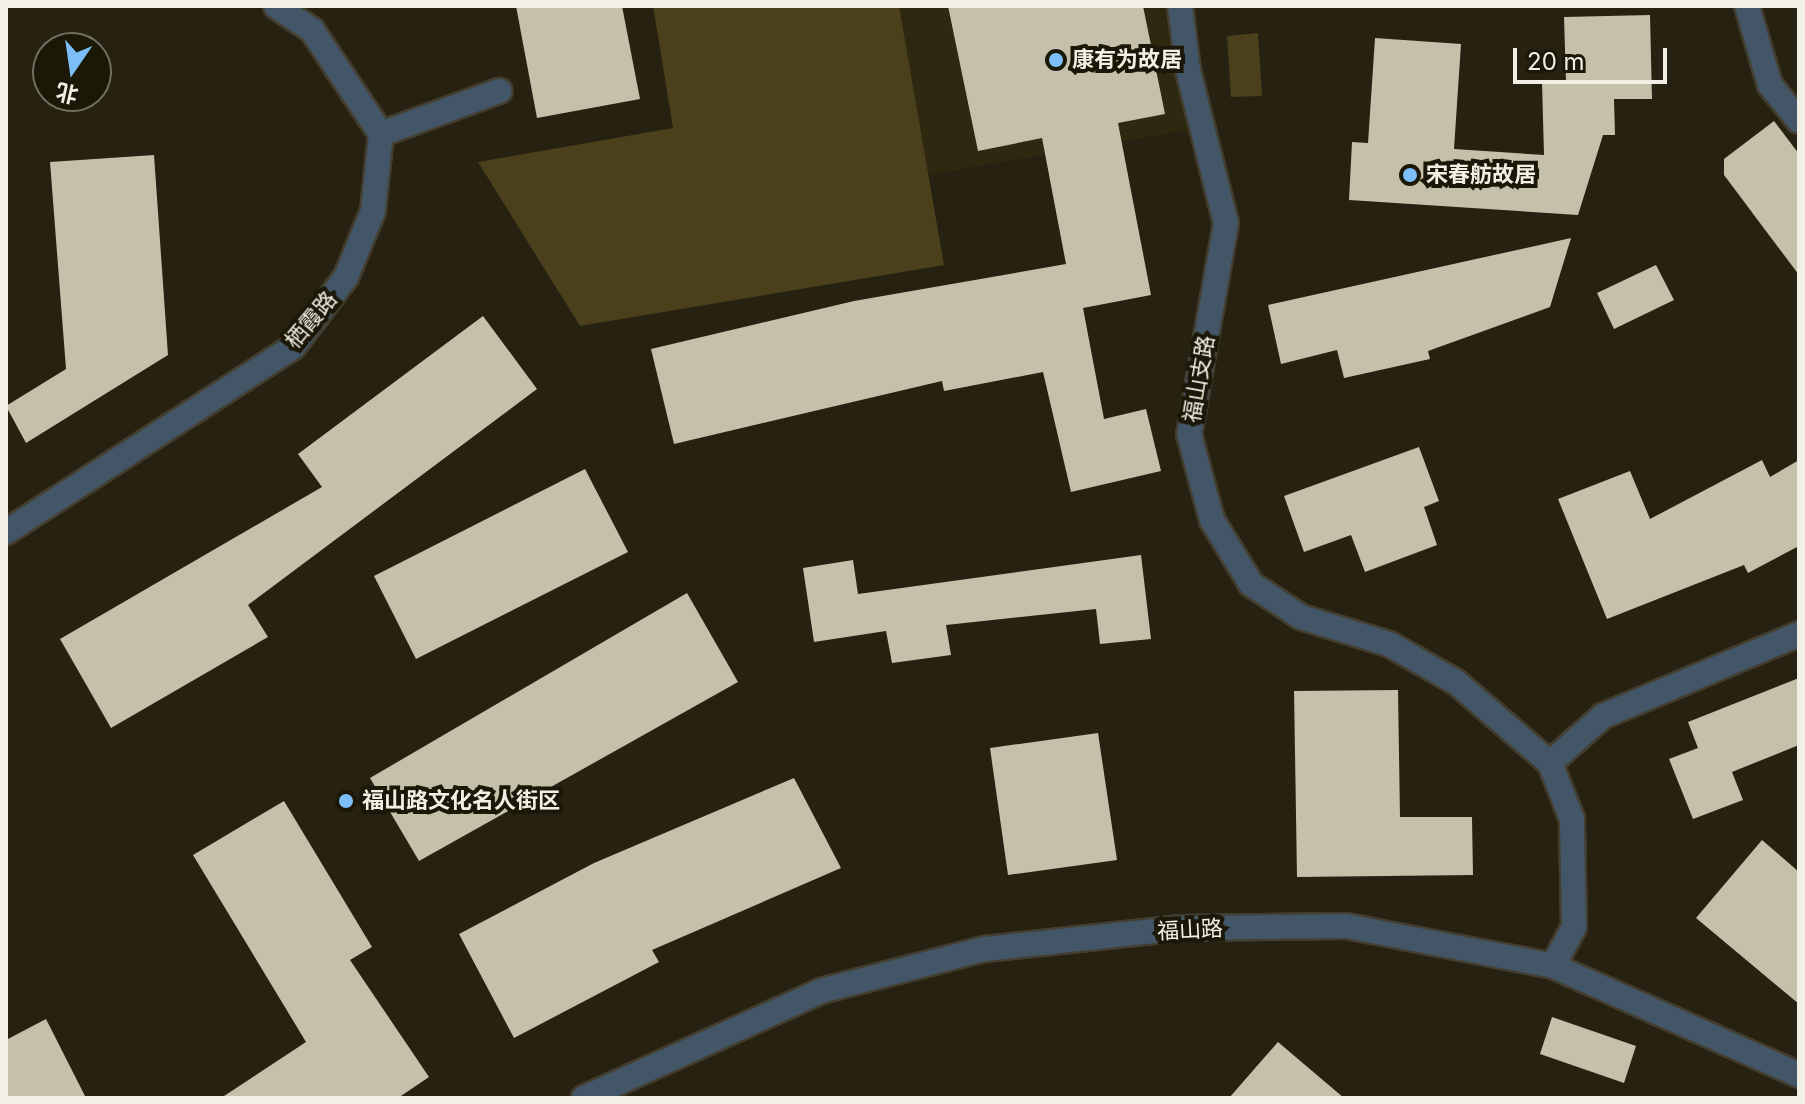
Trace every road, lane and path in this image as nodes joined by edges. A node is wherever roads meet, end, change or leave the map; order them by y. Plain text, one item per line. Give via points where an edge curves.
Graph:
1 (276, 6) edge
2 (1180, 6) edge
3 (1747, 6) edge
4 (499, 91) dead end
5 (1799, 121) edge
6 (381, 134) junction
7 (6, 532) edge
8 (1799, 634) edge
9 (1550, 763) junction
10 (1553, 966) junction
11 (1799, 1075) edge
12 (584, 1098) edge

1 - 6 street via 312,30
2 - 9 street, 福山支路 via 1188,70 1226,223 1189,434 1212,520 1251,584 1301,617 1389,644 1456,682
3 - 5 street via 1770,85
4 - 6 street
6 - 7 street, 栖霞路 via 373,211 357,251 293,347
8 - 9 street via 1603,716
9 - 10 street, 福山支路 via 1572,819 1574,927
10 - 11 street, 福山路
10 - 12 street, 福山路 via 1346,926 1182,928 985,949 821,991

